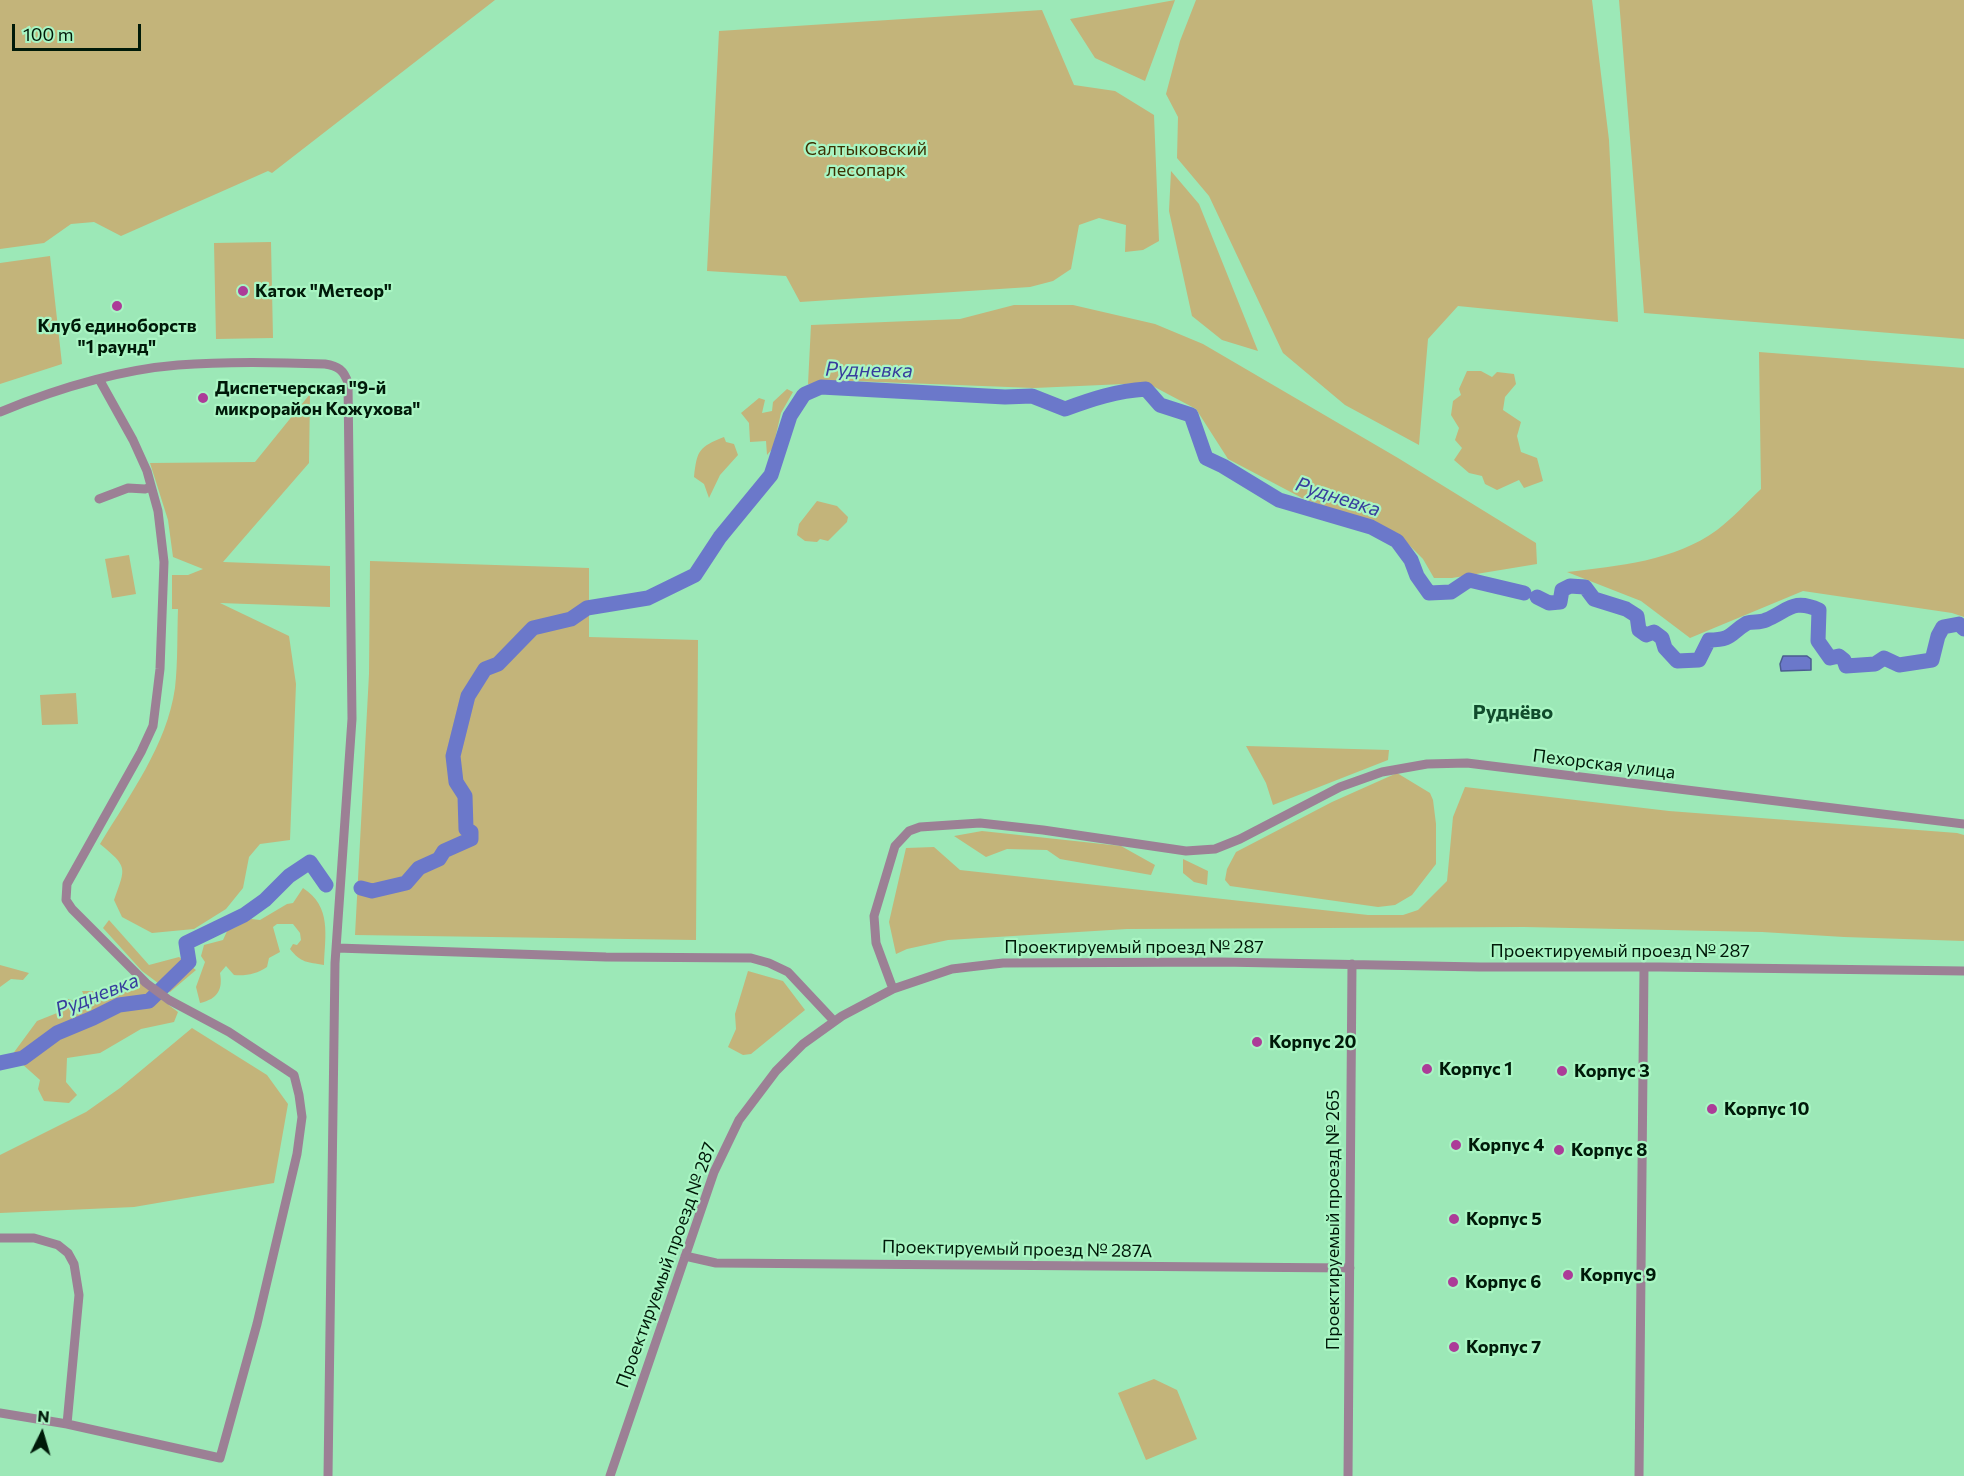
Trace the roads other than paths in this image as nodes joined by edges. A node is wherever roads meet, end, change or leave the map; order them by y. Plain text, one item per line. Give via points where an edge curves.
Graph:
1 (99, 379) junction
2 (0, 411) edge
3 (151, 487) junction
4 (99, 499) dead end
5 (1964, 824) edge
6 (337, 948) junction
7 (1352, 964) junction
8 (1644, 967) junction
9 (1964, 971) edge
10 (893, 989) junction
11 (834, 1021) junction
12 (0, 1238) edge
13 (684, 1256) junction
14 (1350, 1268) junction
15 (0, 1413) edge
16 (66, 1424) junction
17 (328, 1476) edge
18 (609, 1476) edge
19 (1348, 1476) edge
20 (1639, 1476) edge

1 - 2 street
1 - 3 street via 133,440
1 - 6 street via 175,365 258,362 335,366 345,373 352,719
3 - 4 street via 128,488
3 - 16 street via 160,521 165,571 153,726 69,879 66,900 146,983 294,1075 302,1117 287,1204 220,1458
5 - 10 street, Пехорская улица via 1467,763 1427,764 1382,772 1340,787 1215,849 1186,851 980,823 920,827 909,831 894,846 874,916 876,943
6 - 11 street via 751,958 788,972
6 - 17 street
7 - 8 street, Проектируемый проезд № 287
7 - 10 street, Проектируемый проезд № 287 via 1003,963 952,969
7 - 14 street, Проектируемый проезд № 265
8 - 9 street, Проектируемый проезд № 287
8 - 20 street
10 - 11 street, Проектируемый проезд № 287
11 - 13 street, Проектируемый проезд № 287 via 776,1071 739,1120 714,1172
12 - 16 street via 34,1238 58,1245 74,1264 79,1295
13 - 14 street, Проектируемый проезд № 287А via 716,1263
13 - 18 street, Проектируемый проезд № 287
14 - 19 street, Проектируемый проезд № 265
15 - 16 street

